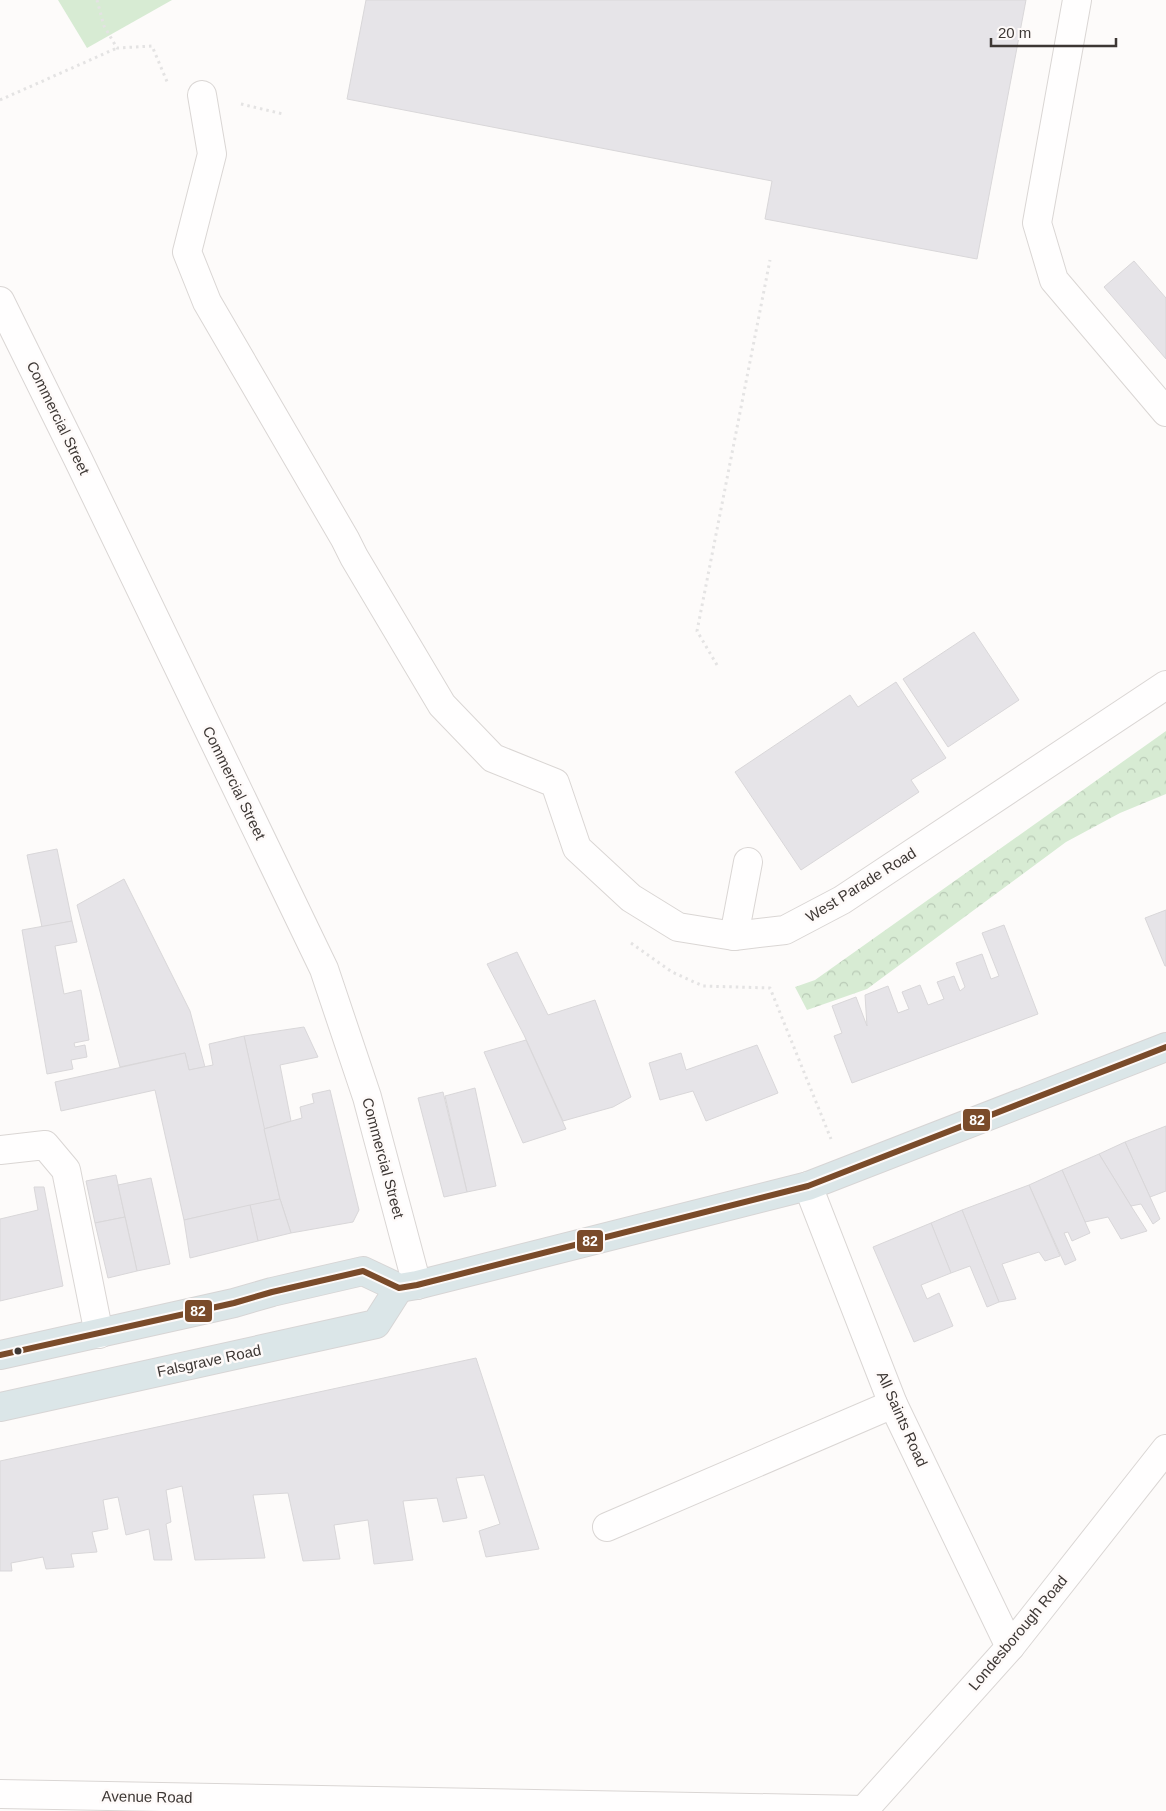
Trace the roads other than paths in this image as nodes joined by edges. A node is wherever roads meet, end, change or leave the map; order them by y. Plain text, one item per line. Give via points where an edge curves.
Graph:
1 (1077, 0) edge
2 (202, 95) road end
3 (0, 301) edge
4 (1166, 412) edge
5 (1166, 685) edge
6 (748, 862) dead end
7 (734, 936) junction
8 (1166, 1047) edge
9 (0, 1150) edge
10 (808, 1186) junction
11 (408, 1286) junction
12 (99, 1334) junction
13 (0, 1355) edge
14 (893, 1404) junction
15 (0, 1407) edge
16 (1166, 1449) edge
17 (607, 1527) dead end
18 (1010, 1647) junction
19 (0, 1794) edge
20 (864, 1811) edge

1 - 4 street via 1037,223 1054,280
2 - 7 street, West Parade Road via 212,154 187,252 207,302 442,705 493,758 555,783 577,848 631,898 678,927
3 - 11 street, Commercial Street via 324,969 367,1097
5 - 7 street, West Parade Road via 842,900 785,930
6 - 7 street
8 - 10 highway
9 - 12 street via 46,1145 66,1170
10 - 11 highway
10 - 14 street, All Saints Road
11 - 12 highway via 363,1271
11 - 15 highway, Falsgrave Road via 376,1324
12 - 13 highway
14 - 17 street
14 - 18 street, All Saints Road
16 - 18 street, Londesborough Road
18 - 20 street, Londesborough Road
19 - 20 street, Avenue Road

